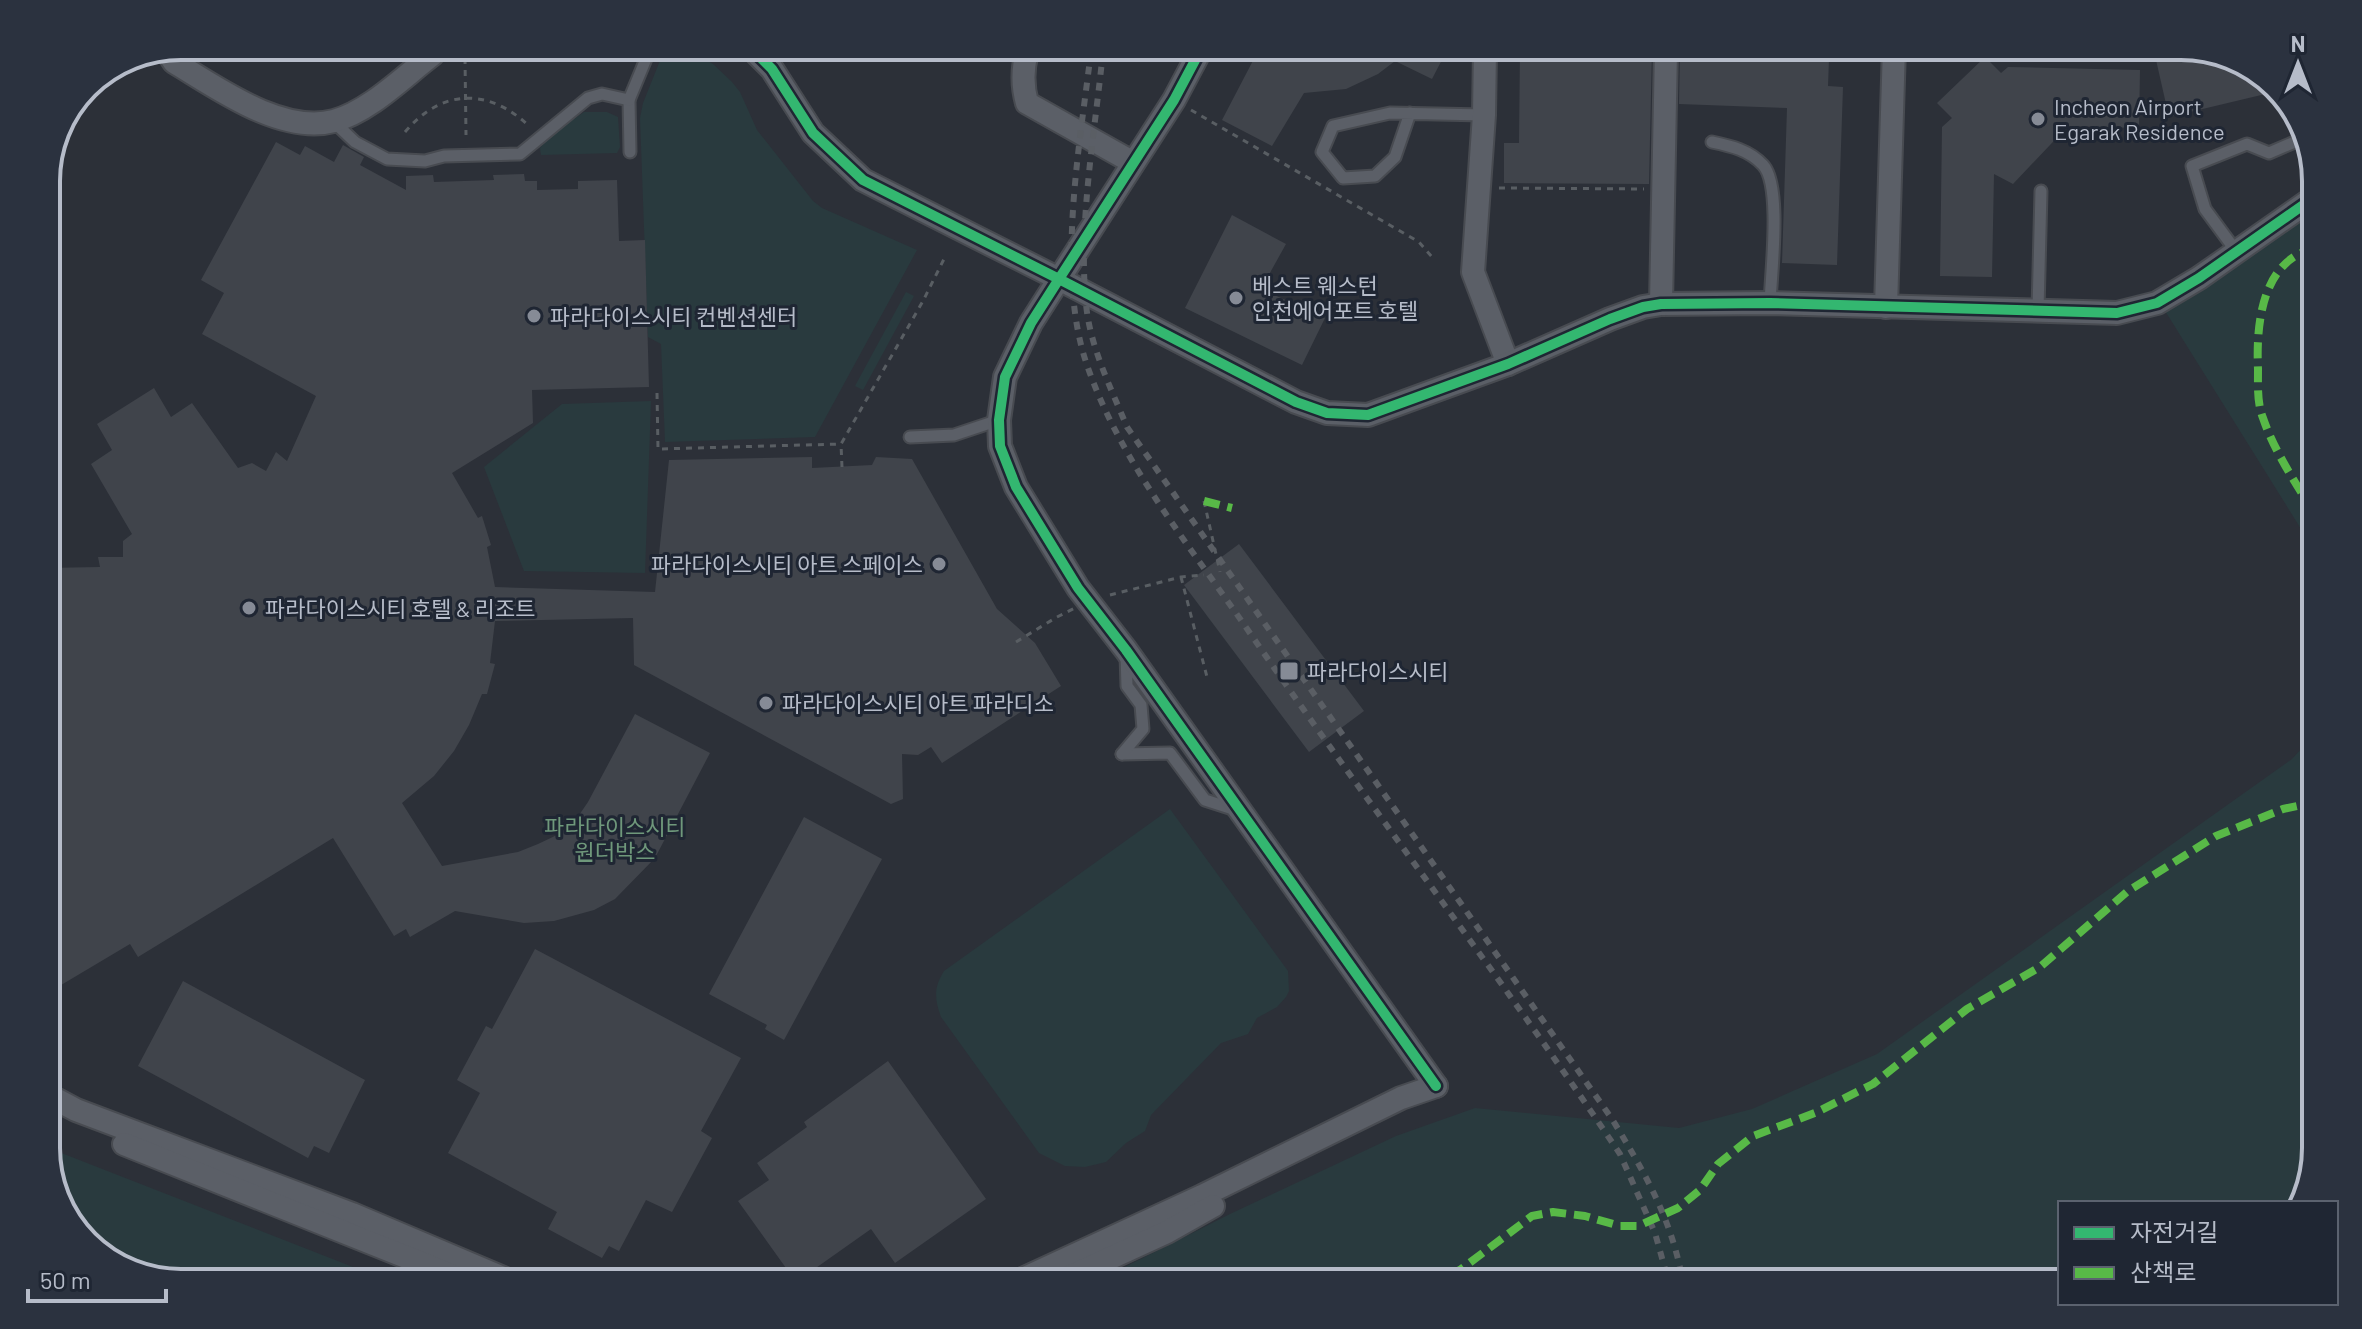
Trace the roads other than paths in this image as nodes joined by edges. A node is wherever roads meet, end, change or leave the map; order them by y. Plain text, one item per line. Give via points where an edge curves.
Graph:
1 (173, 60) edge
2 (426, 60) edge
3 (646, 60) edge
4 (763, 60) edge
5 (1025, 60) edge
6 (1195, 60) edge
7 (1485, 60) edge
8 (1666, 60) edge
9 (1894, 60) edge
10 (629, 100) junction
11 (1410, 113) junction
12 (1484, 115) junction
13 (333, 121) junction
14 (1712, 142) dead end
15 (2296, 142) edge
16 (630, 152) dead end
17 (1132, 162) junction
18 (2041, 191) dead end
19 (2302, 206) edge
20 (2236, 251) junction
21 (1059, 279) junction
22 (1770, 303) junction
23 (1661, 304) junction
24 (1886, 307) junction
25 (2038, 310) junction
26 (1508, 364) junction
27 (999, 420) junction
28 (910, 437) dead end
29 (1126, 650) junction
30 (1240, 811) junction
31 (1436, 1086) junction
32 (60, 1101) edge
33 (60, 1118) edge
34 (436, 1269) edge
35 (482, 1269) edge
36 (1044, 1269) edge
37 (1086, 1269) edge

1 - 13 street via 274,117
2 - 13 street via 367,105
3 - 10 lane
4 - 21 street via 813,133 863,180
5 - 17 street via 1027,103
6 - 17 street
7 - 12 street
8 - 23 street
9 - 24 street
10 - 13 lane via 602,94 588,98 520,154 425,161 387,159 355,142
10 - 16 lane
11 - 11 lane via 1333,126 1322,152 1343,178 1375,176 1395,157
11 - 12 lane
12 - 26 street via 1473,272
14 - 22 lane via 1740,148 1765,167 1775,195
15 - 20 lane via 2269,153 2247,144 2192,166 2205,209
17 - 21 street
18 - 25 lane
19 - 20 street
20 - 25 street via 2157,303 2117,313
21 - 26 street via 1271,390 1327,413 1368,415
21 - 27 street via 1005,377
22 - 23 street
22 - 24 street
23 - 26 street via 1610,319
24 - 25 street
27 - 28 lane via 954,435
27 - 29 street via 1000,446 1016,487 1078,588
29 - 30 street
29 - 30 lane via 1127,686 1141,705 1143,729 1122,754 1170,753 1205,800
30 - 31 street
31 - 36 street
31 - 37 street via 1408,1107
32 - 35 street
33 - 34 street

